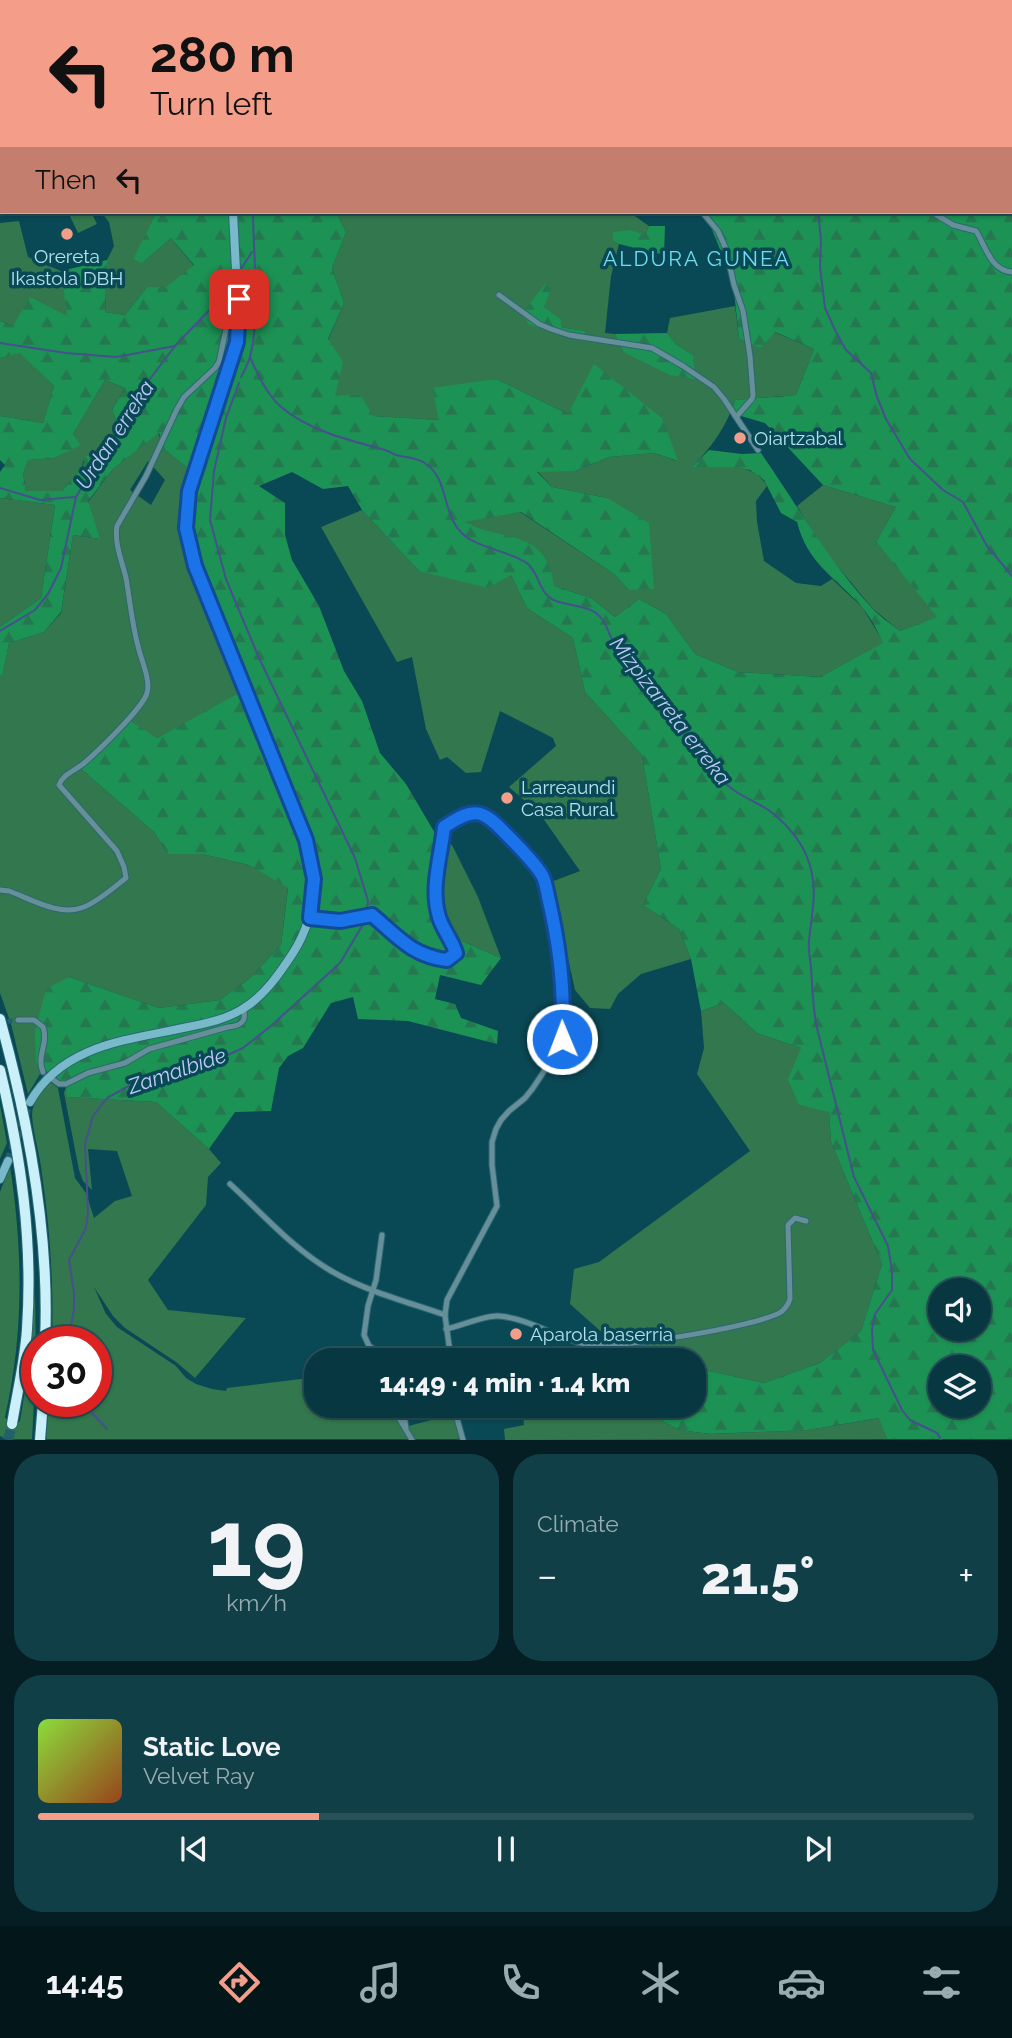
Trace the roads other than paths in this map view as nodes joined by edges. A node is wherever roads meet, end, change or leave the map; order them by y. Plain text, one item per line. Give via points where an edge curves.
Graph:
1 (233, 214) edge
2 (704, 214) edge
3 (935, 214) edge
4 (1012, 272) edge
5 (499, 295) dead end
6 (239, 299) junction
7 (737, 416) junction
8 (758, 450) dead end
9 (0, 890) edge
10 (310, 918) junction
11 (243, 1009) junction
12 (0, 1019) edge
13 (18, 1020) tunnel mouth
14 (0, 1070) edge
15 (43, 1072) dead end
16 (51, 1078) dead end
17 (30, 1102) tunnel mouth
18 (8, 1161) tunnel mouth
19 (0, 1179) edge
20 (230, 1184) dead end
21 (806, 1221) dead end
22 (382, 1235) dead end
23 (373, 1290) junction
24 (445, 1315) junction
25 (45, 1326) edge
26 (446, 1329) junction
27 (372, 1348) edge
28 (449, 1348) edge
29 (42, 1417) edge
30 (399, 1418) edge
31 (405, 1418) edge
32 (458, 1418) edge
33 (12, 1424) tunnel mouth
34 (406, 1429) junction
35 (40, 1440) edge
36 (412, 1440) edge
37 (463, 1440) edge

1 - 6 main road
2 - 7 street via 726,250 743,311 752,399
3 - 4 street via 975,232 996,267
5 - 7 street via 539,324 569,335 652,348 714,387
6 - 9 street via 230,310 219,362 177,409 115,534 147,694 134,713 60,782 61,789 117,850 126,878 76,910
6 - 10 main road via 237,342 192,479 186,528 195,566 306,840 314,879
7 - 8 street
10 - 11 main road via 284,966
10 - 24 street via 340,921 372,915 424,956 447,960 456,953 439,919 437,875 444,827 468,814 488,816 544,877 558,948 562,1039 533,1088 496,1129 492,1165 497,1206 454,1284
11 - 16 street via 245,1018 236,1027 149,1049 125,1063 66,1084
11 - 17 main road via 217,1020 82,1053 55,1070
12 - 25 highway via 37,1198 44,1248
13 - 15 street via 34,1020 43,1027
14 - 33 highway via 13,1123 29,1250 27,1331
18 - 19 main road
20 - 23 street via 297,1247 348,1280
21 - 26 street via 795,1218 788,1225 789,1299 785,1309 773,1316 614,1345 586,1344 500,1316
22 - 23 street
23 - 24 street
23 - 27 street via 364,1329
24 - 26 street
26 - 28 street
29 - 35 highway
30 - 34 street
31 - 34 street
32 - 37 street
34 - 36 street

